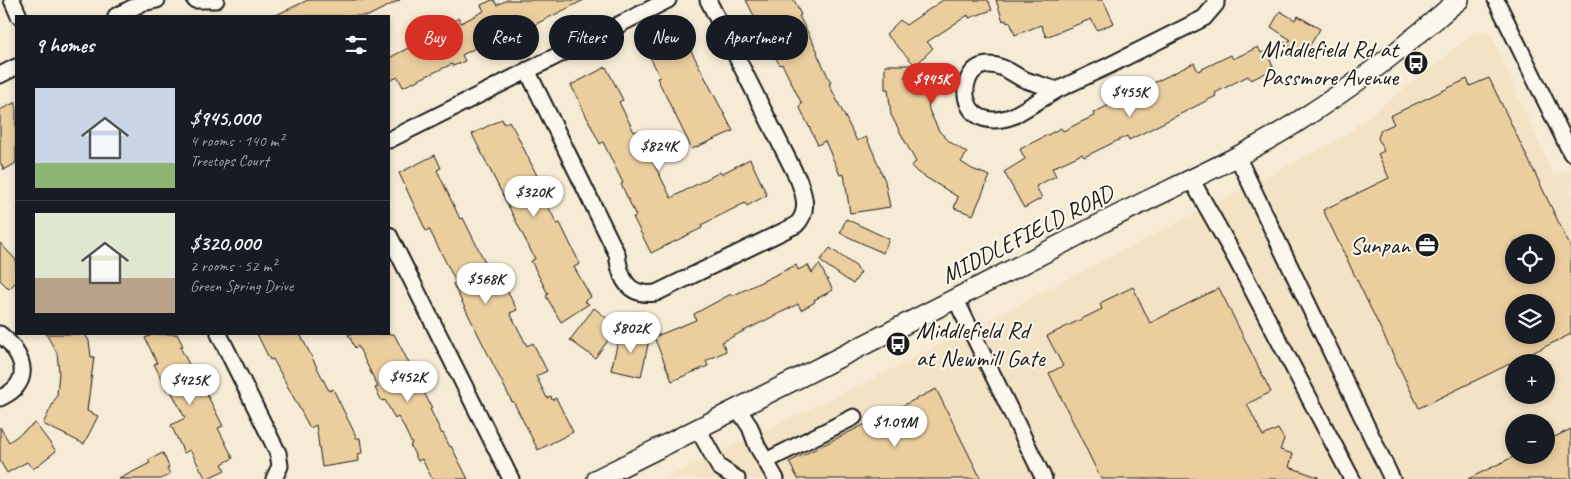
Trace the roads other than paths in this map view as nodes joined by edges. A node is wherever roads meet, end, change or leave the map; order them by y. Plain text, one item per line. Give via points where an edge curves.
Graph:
1 (12, 0) edge
2 (157, 0) edge
3 (195, 0) edge
4 (216, 0) edge
5 (668, 0) edge
6 (708, 0) edge
7 (1216, 0) edge
8 (1459, 0) edge
9 (1496, 0) edge
10 (19, 15) edge
11 (118, 15) edge
12 (15, 68) edge
13 (527, 70) junction
14 (0, 75) edge
15 (1058, 90) junction
16 (390, 139) edge
17 (1569, 145) edge
18 (1237, 156) junction
19 (1191, 179) junction
20 (390, 237) edge
21 (956, 300) junction
22 (0, 334) edge
23 (219, 335) edge
24 (0, 398) edge
25 (738, 409) junction
26 (854, 417) dead end
27 (698, 429) junction
28 (766, 461) junction
29 (274, 479) edge
30 (510, 479) edge
31 (597, 479) edge
32 (736, 479) edge
33 (776, 479) edge
34 (1044, 479) edge
35 (1352, 479) edge
36 (1392, 479) edge

1 - 10 street
2 - 11 street via 142,3
3 - 4 street
5 - 13 street
6 - 13 street via 799,181 804,194 804,212 796,225 656,293 645,294 625,284 617,254
7 - 15 street via 1204,18
8 - 18 main road, MIDDLEFIELD ROAD via 1337,96
9 - 17 street
12 - 14 street
13 - 16 street
15 - 15 street via 1021,78 1004,68 987,65 975,70 968,78 965,91 973,113 980,118 998,120 1013,116
18 - 19 main road, MIDDLEFIELD ROAD
18 - 36 street
19 - 21 main road, MIDDLEFIELD ROAD
19 - 35 street
20 - 30 street
21 - 25 main road, MIDDLEFIELD ROAD
21 - 34 street
22 - 24 street via 13,347 22,368 17,388
23 - 29 street via 278,453 280,466
25 - 27 main road, MIDDLEFIELD ROAD
25 - 28 street
26 - 28 street
27 - 31 main road, MIDDLEFIELD ROAD
27 - 32 street via 719,467
28 - 33 street

